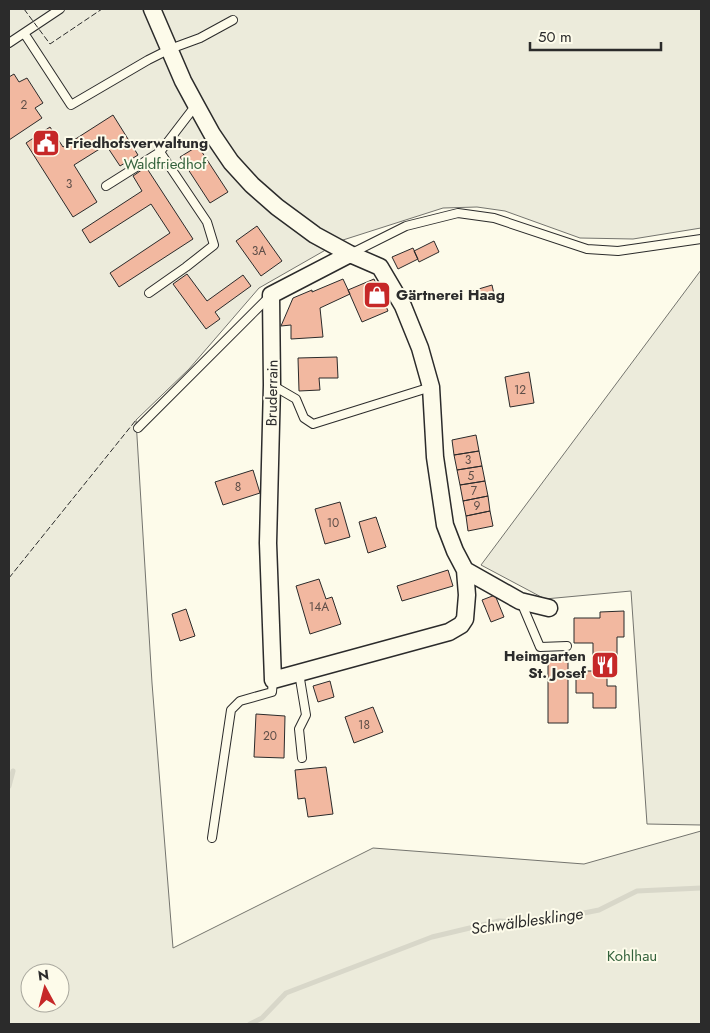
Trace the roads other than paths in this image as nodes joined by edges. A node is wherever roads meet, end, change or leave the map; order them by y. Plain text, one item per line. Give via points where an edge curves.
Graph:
1 (60, 9) edge
2 (152, 9) edge
3 (233, 20) dead end
4 (24, 33) junction
5 (9, 43) edge
6 (170, 49) junction
7 (196, 105) junction
8 (160, 152) junction
9 (106, 186) dead end
10 (701, 239) edge
11 (350, 254) junction
12 (149, 293) dead end
13 (271, 295) junction
14 (272, 384) junction
15 (430, 387) junction
16 (138, 428) dead end
17 (465, 570) junction
18 (520, 601) junction
19 (550, 608) dead end
20 (567, 646) dead end
21 (300, 672) junction
22 (273, 680) junction
23 (302, 758) dead end
24 (212, 838) dead end

1 - 4 lane
2 - 6 street
3 - 6 lane via 200,38
4 - 5 lane
4 - 6 lane via 71,105
6 - 7 street
7 - 8 lane
7 - 11 street via 231,162 252,185 315,235
8 - 9 lane
8 - 12 lane via 207,222 214,245
10 - 11 lane via 618,251 587,249 494,218 458,213 406,226
11 - 13 street
11 - 15 street via 380,267 412,326
13 - 14 street, Bruderrain
13 - 16 lane
14 - 15 lane via 296,399 304,418 314,424
14 - 22 street, Bruderrain via 268,543
15 - 17 street via 446,524
17 - 18 street
17 - 21 street via 467,595 465,619 461,625 449,632
18 - 19 street
18 - 20 lane via 540,647
21 - 22 street
21 - 23 lane via 306,715 299,729
22 - 24 lane via 272,692 240,701 231,710

